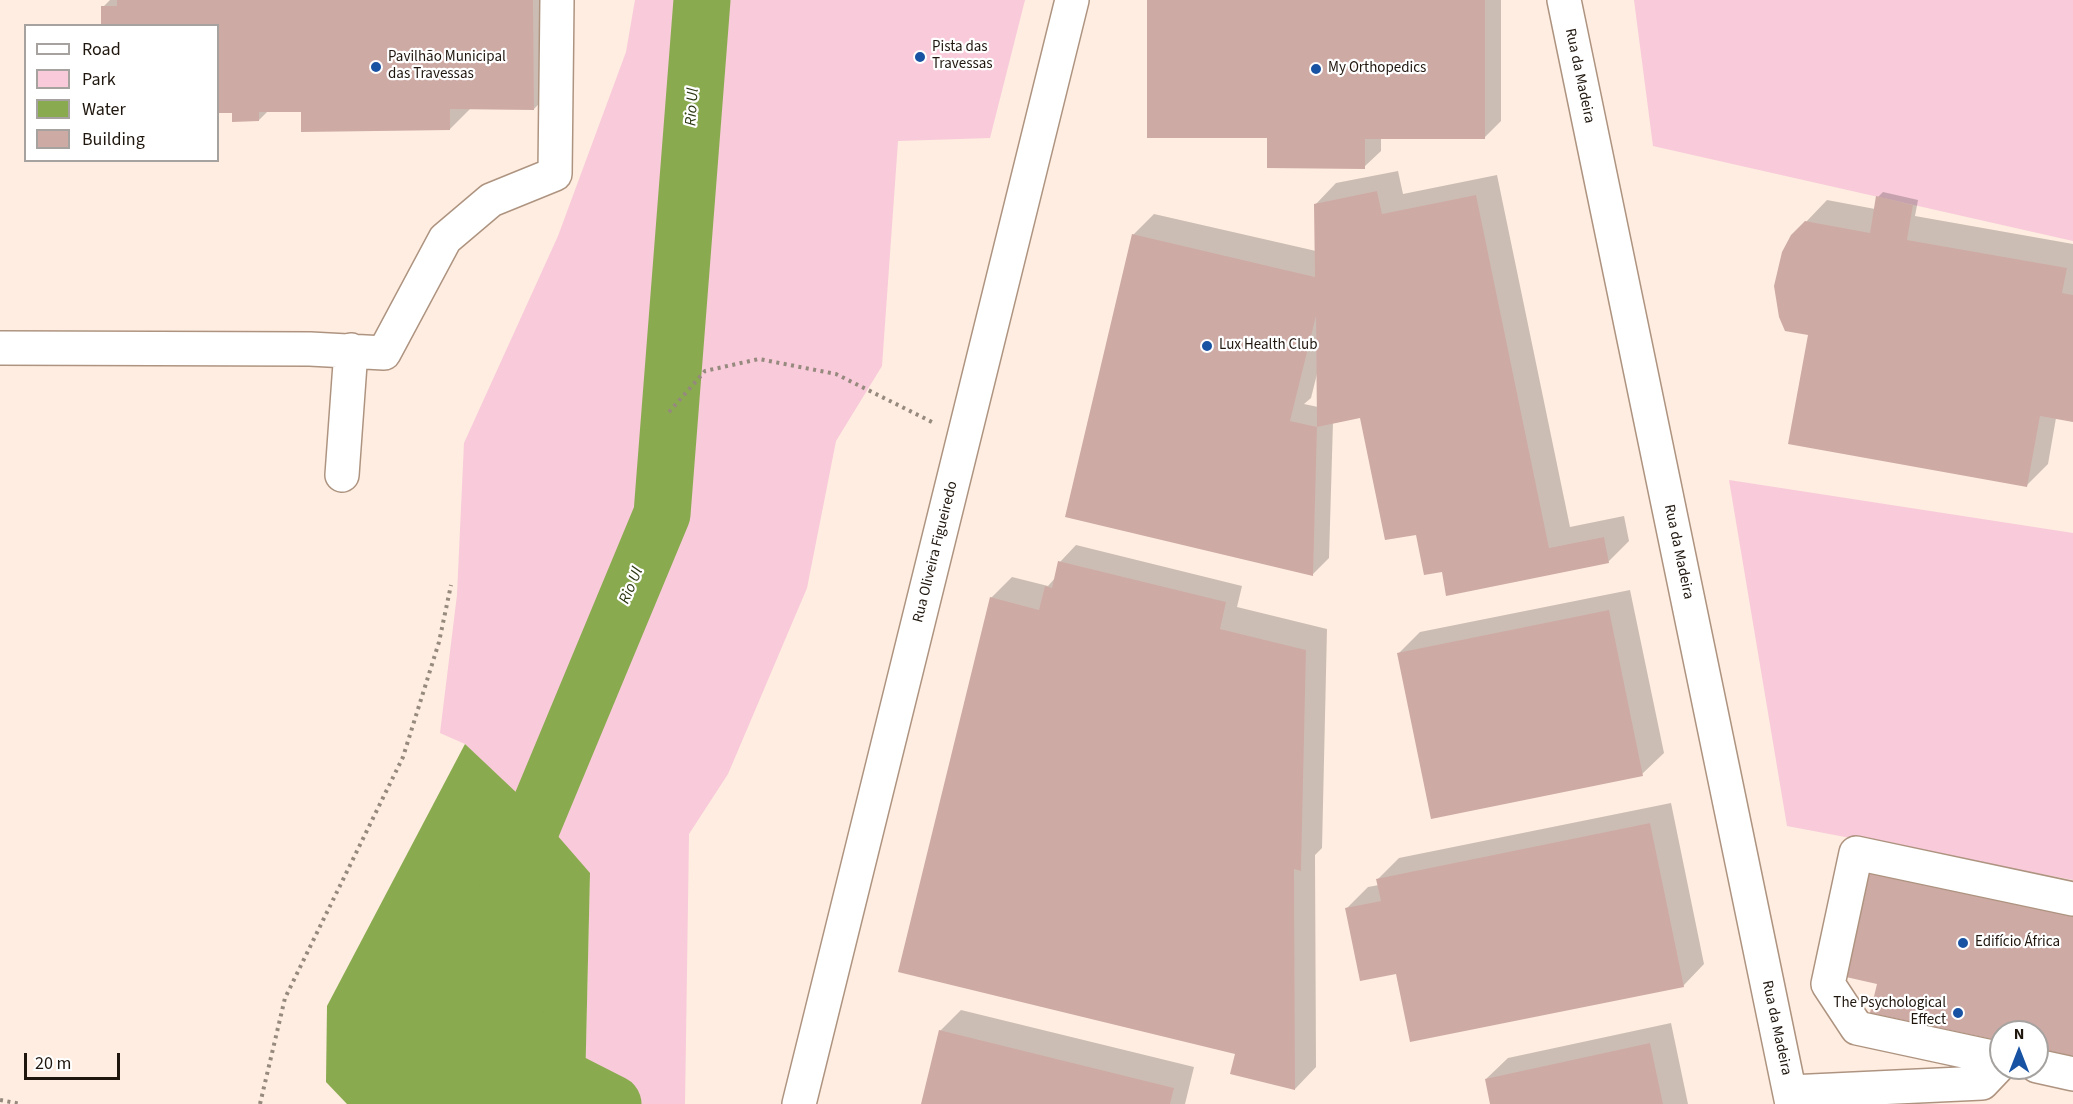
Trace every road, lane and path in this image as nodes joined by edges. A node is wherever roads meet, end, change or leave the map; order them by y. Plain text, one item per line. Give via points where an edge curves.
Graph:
1 (557, 0) edge
2 (1072, 0) edge
3 (1564, 0) edge
4 (0, 348) edge
5 (351, 350) junction
6 (669, 412) dead end
7 (964, 438) junction
8 (342, 475) dead end
9 (451, 585) dead end
10 (2073, 898) edge
11 (1989, 1058) edge
12 (2049, 1069) edge
13 (2073, 1074) edge
14 (1989, 1075) edge
15 (1791, 1098) edge
16 (0, 1100) edge
17 (21, 1104) edge
18 (260, 1104) edge
19 (799, 1104) edge

1 - 5 street via 555,174 490,200 445,239 384,353
2 - 7 street, Rua Oliveira Figueiredo
3 - 15 street, Rua da Madeira
4 - 5 street
5 - 8 street
6 - 7 path via 705,371 759,359 836,374
7 - 19 street, Rua Oliveira Figueiredo
9 - 18 path via 439,642 403,757 285,998
10 - 11 street via 1856,853 1828,984 1857,1028
12 - 13 street
14 - 15 street via 1982,1083
16 - 17 path

